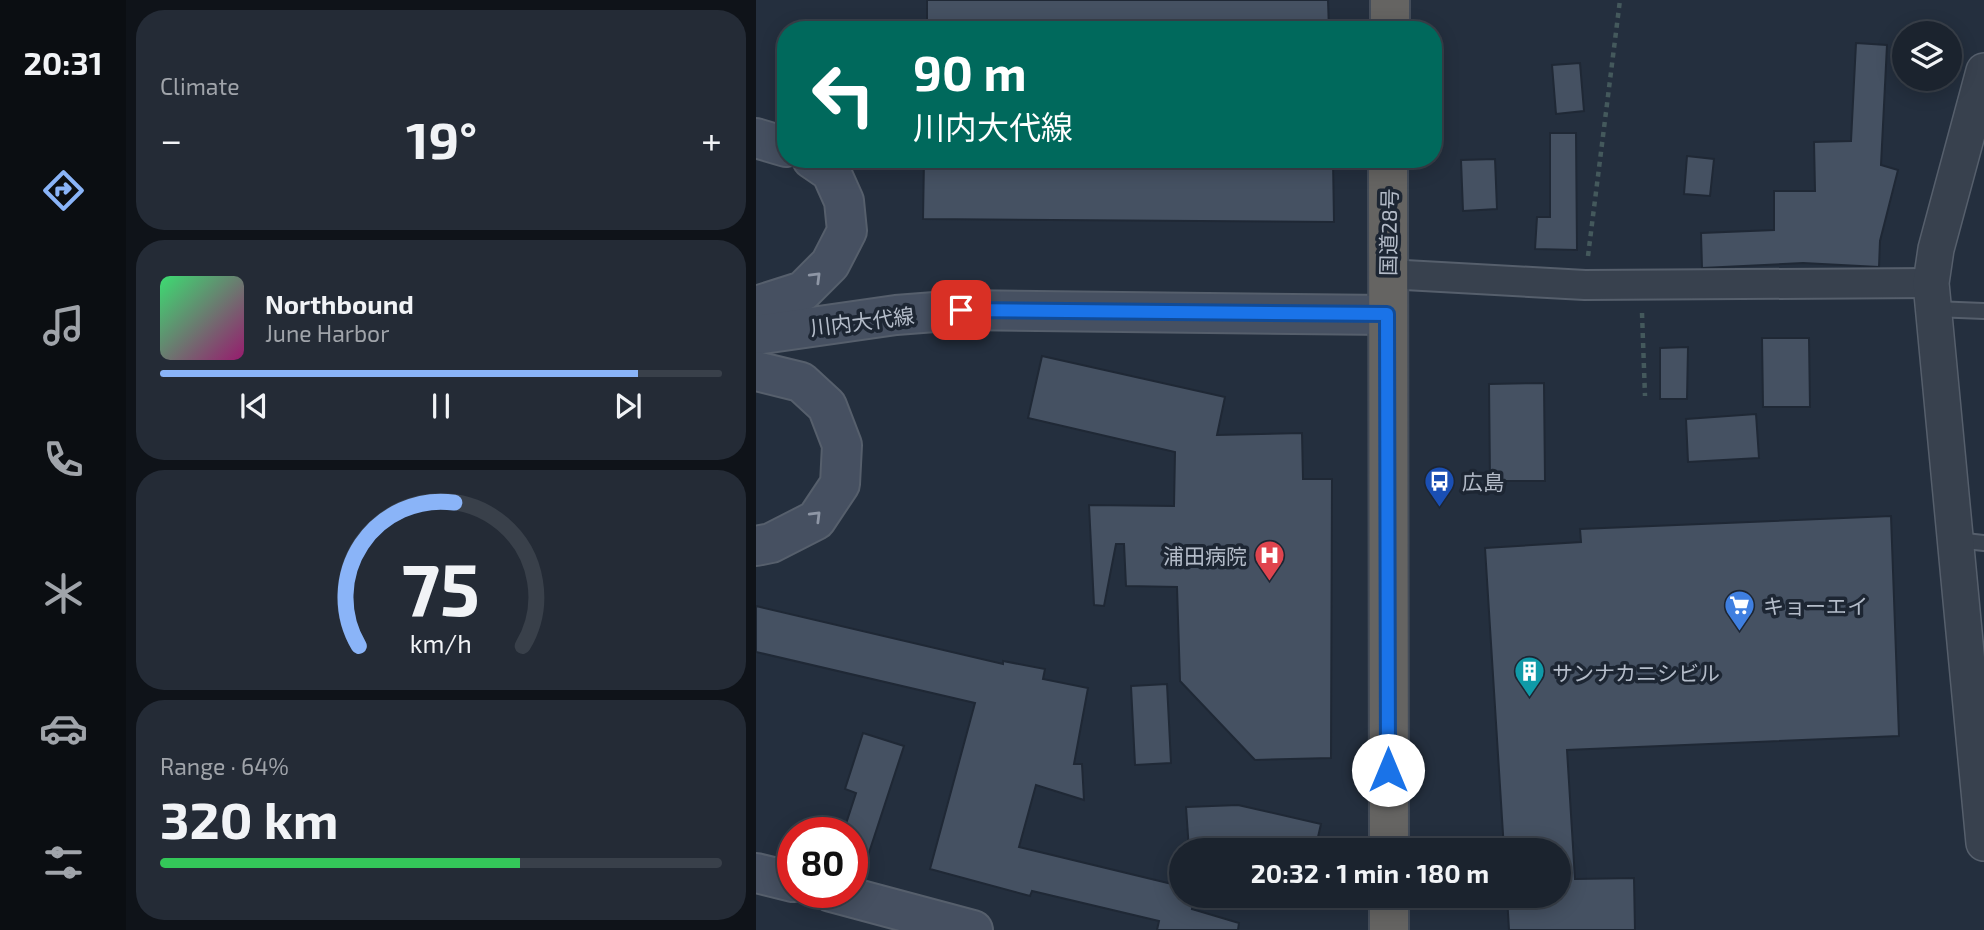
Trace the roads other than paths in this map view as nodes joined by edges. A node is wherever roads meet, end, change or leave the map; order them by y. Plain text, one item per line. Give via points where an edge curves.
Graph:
1 (1390, 0) edge
2 (1390, 21) edge
3 (1984, 72) edge
4 (756, 138) edge
5 (777, 144) edge
6 (825, 168) edge
7 (1388, 168) edge
8 (1387, 274) junction
9 (1933, 296) junction
10 (756, 306) edge
11 (1984, 311) edge
12 (1387, 314) junction
13 (756, 335) edge
14 (756, 371) edge
15 (1970, 542) edge
16 (756, 546) edge
17 (1977, 689) edge
18 (1389, 838) edge
19 (1984, 843) edge
20 (756, 873) edge
21 (777, 878) edge
22 (868, 904) edge
23 (1389, 908) edge
24 (936, 925) edge
25 (973, 930) edge
26 (1389, 930) edge

1 - 2 highway
3 - 9 street via 1936,249
4 - 5 main road
10 -> 6 main road via 803,290 830,264 847,231 844,201
7 - 8 highway, 国道28号
8 - 9 street
8 - 12 highway, 国道28号
9 - 11 lane
9 - 15 street
12 - 13 main road, 川内大代線 via 961,310
12 - 18 highway, 国道28号
16 -> 14 main road via 816,520 840,484 842,446 827,406 801,382
15 - 17 street
17 - 19 street
20 - 21 main road
22 - 24 main road
23 - 26 highway
24 - 25 main road

